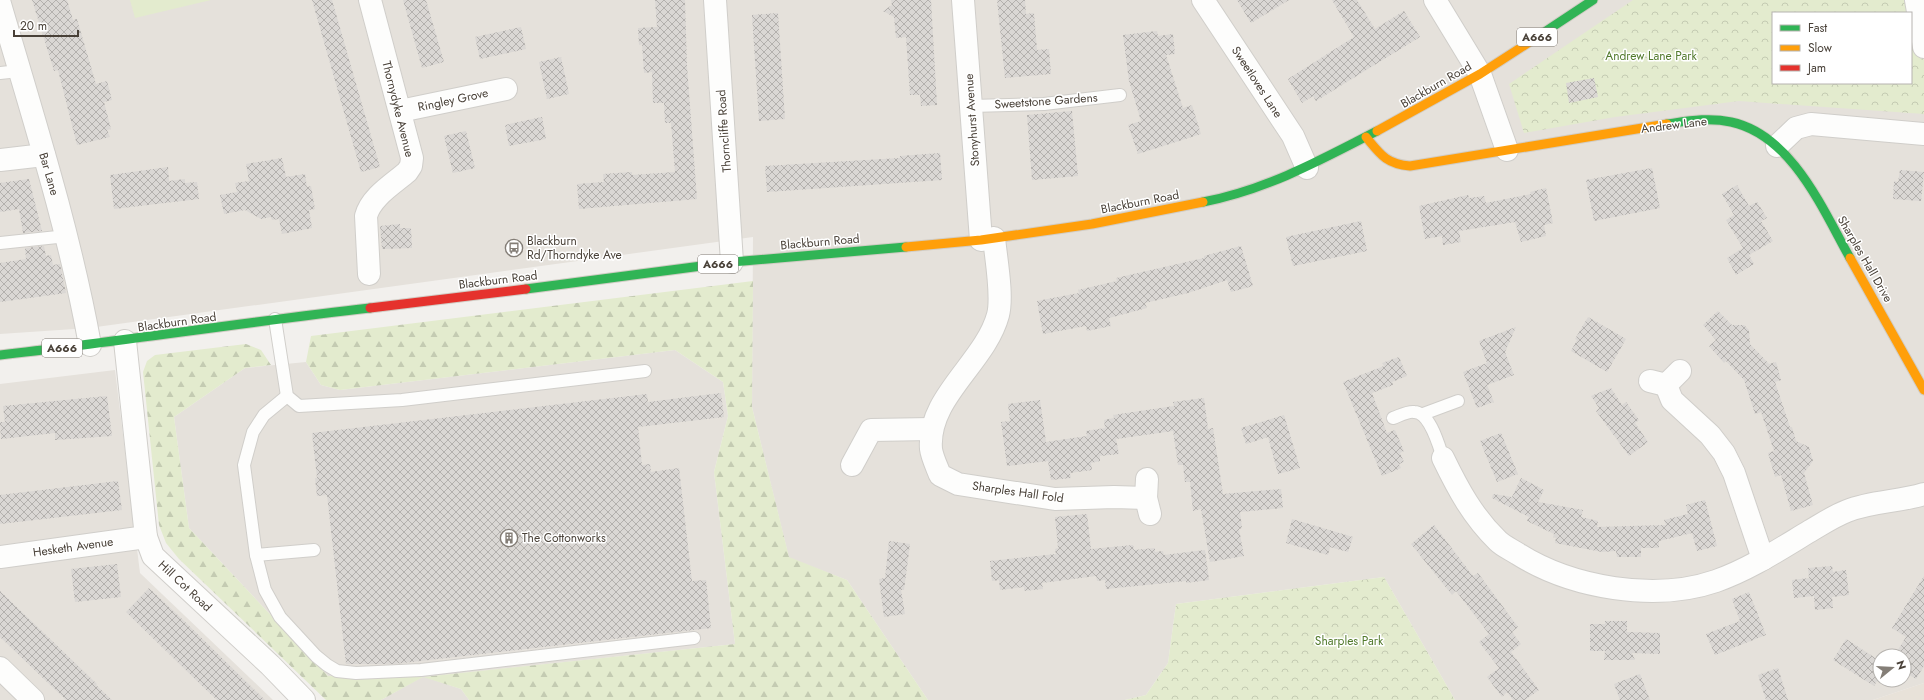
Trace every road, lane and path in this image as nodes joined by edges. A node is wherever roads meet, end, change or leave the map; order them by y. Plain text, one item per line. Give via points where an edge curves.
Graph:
1 (370, 0) edge
2 (715, 0) edge
3 (964, 0) edge
4 (1203, 0) edge
5 (1435, 0) edge
6 (1593, 0) edge
7 (1916, 0) edge
8 (0, 4) edge
9 (1924, 47) edge
10 (10, 72) edge
11 (1480, 74) junction
12 (506, 89) dead end
13 (1120, 95) dead end
14 (971, 106) junction
15 (400, 111) junction
16 (1924, 134) edge
17 (1366, 137) junction
18 (1777, 146) junction
19 (1507, 150) junction
20 (44, 155) junction
21 (0, 160) edge
22 (1307, 168) junction
23 (67, 236) junction
24 (988, 239) junction
25 (0, 243) edge
26 (732, 262) junction
27 (369, 274) dead end
28 (275, 319) junction
29 (125, 341) junction
30 (90, 345) junction
31 (0, 355) edge
32 (645, 371) dead end
33 (1666, 379) dead end
34 (1924, 390) edge
35 (287, 396) junction
36 (1458, 401) dead end
37 (1423, 414) junction
38 (1393, 418) dead end
39 (931, 429) junction
40 (1443, 458) joint
41 (852, 465) dead end
42 (1924, 494) edge
43 (1147, 497) dead end
44 (146, 537) junction
45 (314, 550) dead end
46 (256, 555) junction
47 (0, 556) edge
48 (1763, 559) junction
49 (694, 638) dead end
50 (0, 668) edge
51 (33, 700) edge
52 (304, 700) edge

1 - 15 street, Thornydyke Avenue
2 - 26 street, Thorncliffe Road
3 - 14 street, Stonyhurst Avenue
4 - 22 street, Sweetloves Lane via 1293,136
5 - 11 street
6 - 11 main road, Blackburn Road / A666
7 - 9 street
8 - 10 street, Bar Lane
10 - 20 street, Bar Lane
11 - 17 main road, Blackburn Road / A666
11 - 19 street
12 - 15 street, Ringley Grove
13 - 14 lane, Sweetstone Gardens via 1044,104
14 - 24 street, Stonyhurst Avenue
15 - 27 street, Thornydyke Avenue via 412,158 411,166 368,208 366,216
16 - 18 street via 1811,124 1796,128
17 - 19 main road, Andrew Lane via 1390,163 1399,166
17 - 22 main road, Blackburn Road / A666
18 - 19 main road, Andrew Lane via 1735,123 1702,120
18 - 34 main road, Sharples Hall Drive via 1808,183
20 - 21 street
20 - 23 street, Bar Lane
22 - 24 main road, Blackburn Road / A666 via 1258,187 1209,200 1092,224
23 - 25 lane
23 - 30 street, Bar Lane
24 - 26 main road, Blackburn Road / A666
24 - 39 street, Sharples Hall Fold via 999,288 998,314 990,335 938,411
26 - 28 main road, Blackburn Road / A666
28 - 29 main road, Blackburn Road / A666
28 - 35 lane
29 - 30 main road, Blackburn Road / A666
29 - 44 street, Hill Cot Road
30 - 31 main road, Blackburn Road / A666
32 - 35 lane via 402,400 299,406
33 - 48 street via 1672,400 1710,435 1724,453 1734,473
35 - 46 lane via 264,415 253,432 244,465
36 - 37 lane
37 - 38 lane via 1414,411
37 - 40 lane
39 - 41 street via 871,430
39 - 43 street, Sharples Hall Fold via 931,450 940,475 958,484 1055,499
40 - 48 street via 1458,490 1476,517 1499,542 1530,562 1565,577 1628,590 1686,588 1715,581
42 - 48 street via 1914,498 1867,504 1846,512
44 - 47 street, Hesketh Avenue
44 - 52 street, Hill Cot Road via 154,556
45 - 46 lane
46 - 49 lane via 265,590 280,617 316,656 338,670 356,673 421,670
50 - 51 street

